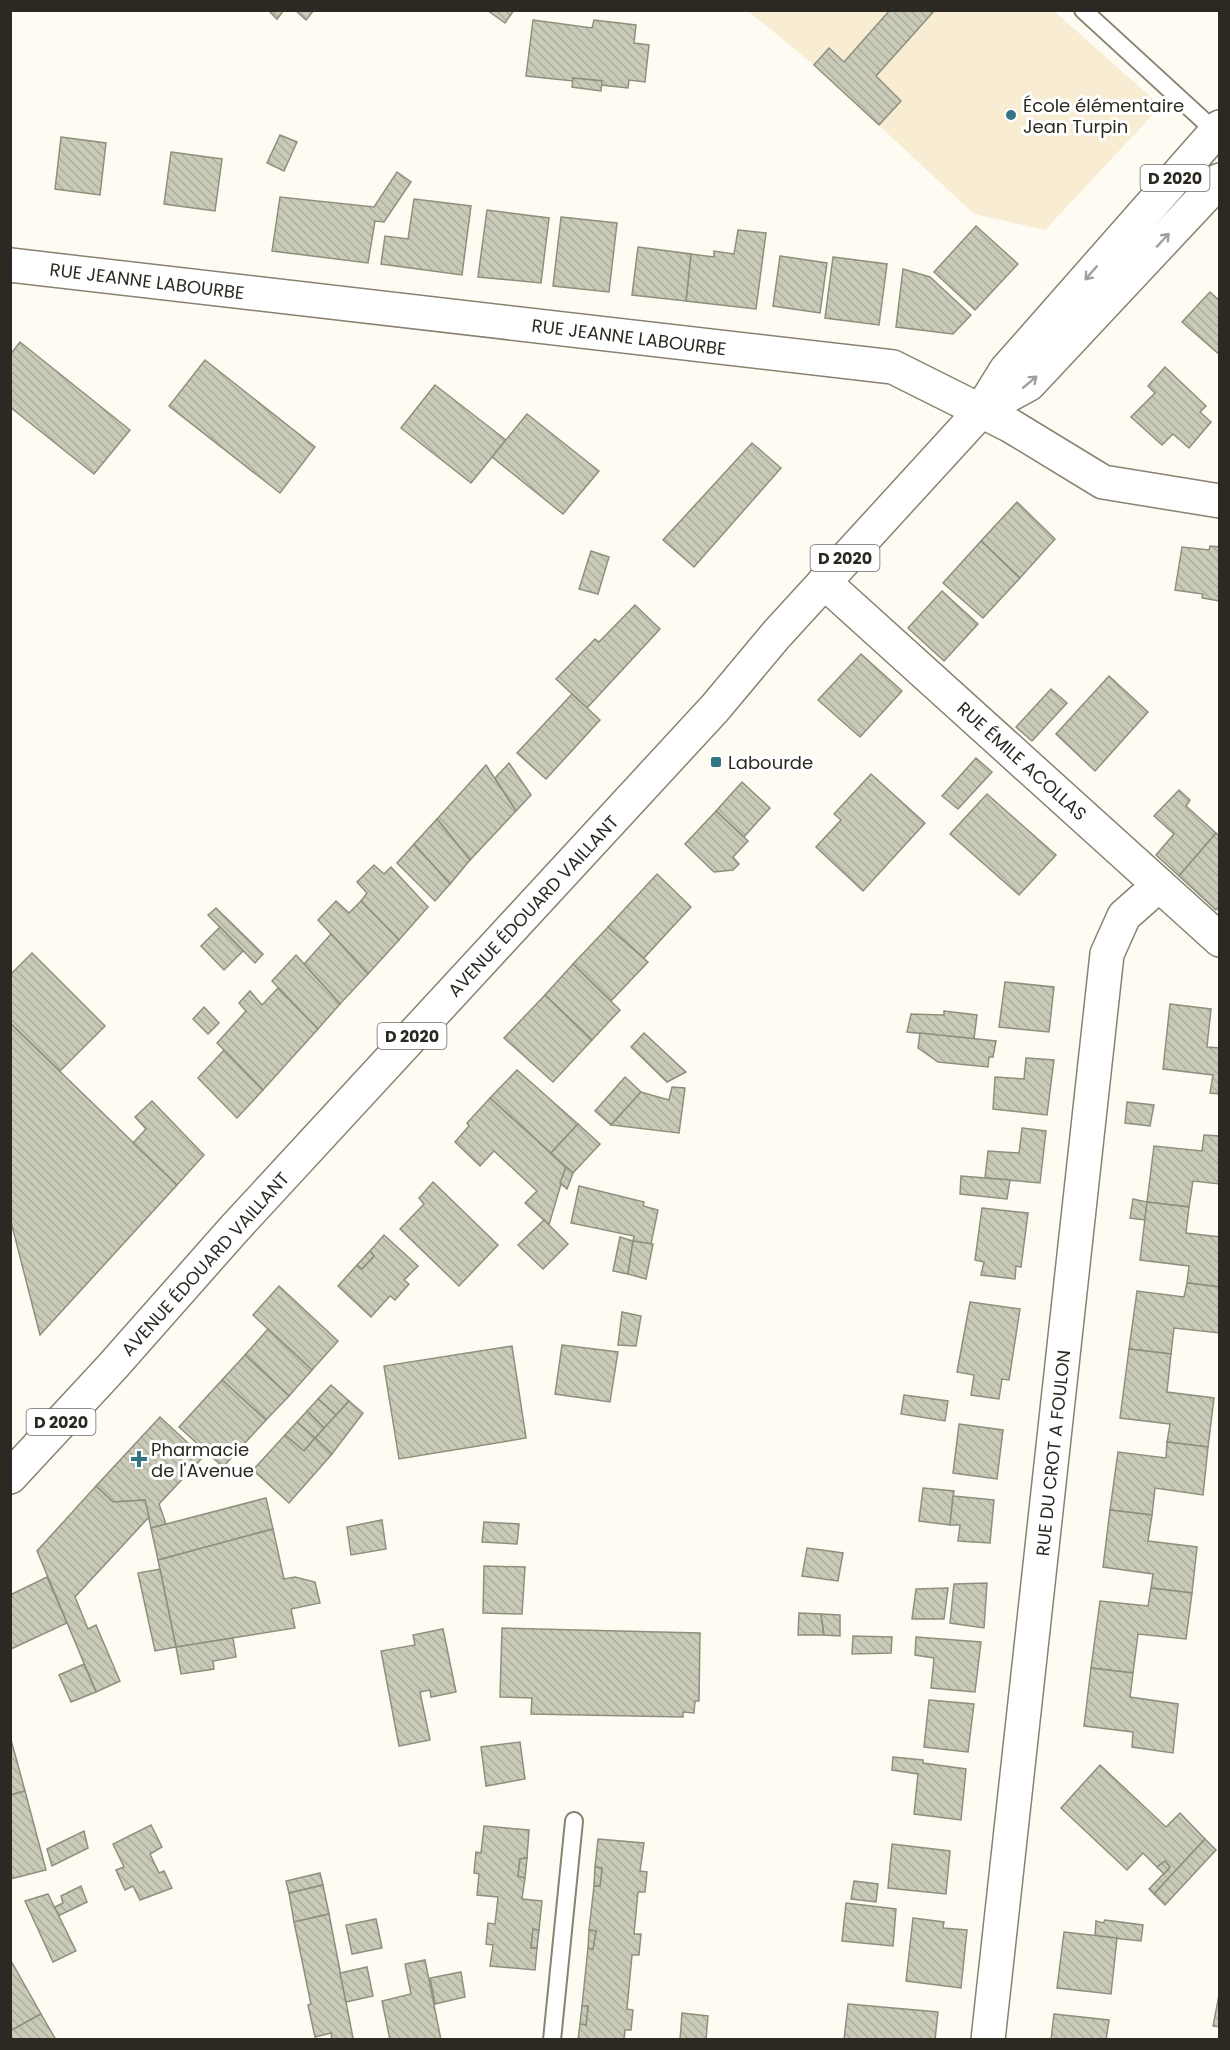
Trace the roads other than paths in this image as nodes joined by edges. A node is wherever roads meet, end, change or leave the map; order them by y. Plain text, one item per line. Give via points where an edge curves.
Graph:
1 (1083, 10) edge
2 (1217, 129) edge
3 (1220, 180) edge
4 (10, 266) edge
5 (980, 412) junction
6 (1220, 501) edge
7 (824, 582) junction
8 (1159, 885) junction
9 (1220, 940) edge
10 (10, 1477) edge
11 (574, 1821) dead end
12 (552, 2040) edge
13 (988, 2040) edge

1 - 2 lane
2 -> 5 street, AVENUE ÉDOUARD VAILLANT / D 2020 via 1006,370
5 -> 3 street, AVENUE ÉDOUARD VAILLANT / D 2020 via 1029,384
4 - 5 street, RUE JEANNE LABOURBE via 892,367
5 - 6 street, RUE JEANNE LABOURBE via 1011,426 1103,482
5 - 7 street, AVENUE ÉDOUARD VAILLANT / D 2020
7 - 8 street, RUE ÉMILE ACOLLAS
7 - 10 street, AVENUE ÉDOUARD VAILLANT / D 2020 via 715,708
8 - 9 street, RUE ÉMILE ACOLLAS
8 - 13 street, RUE DU CROT A FOULON via 1124,916 1107,954
11 - 12 lane

